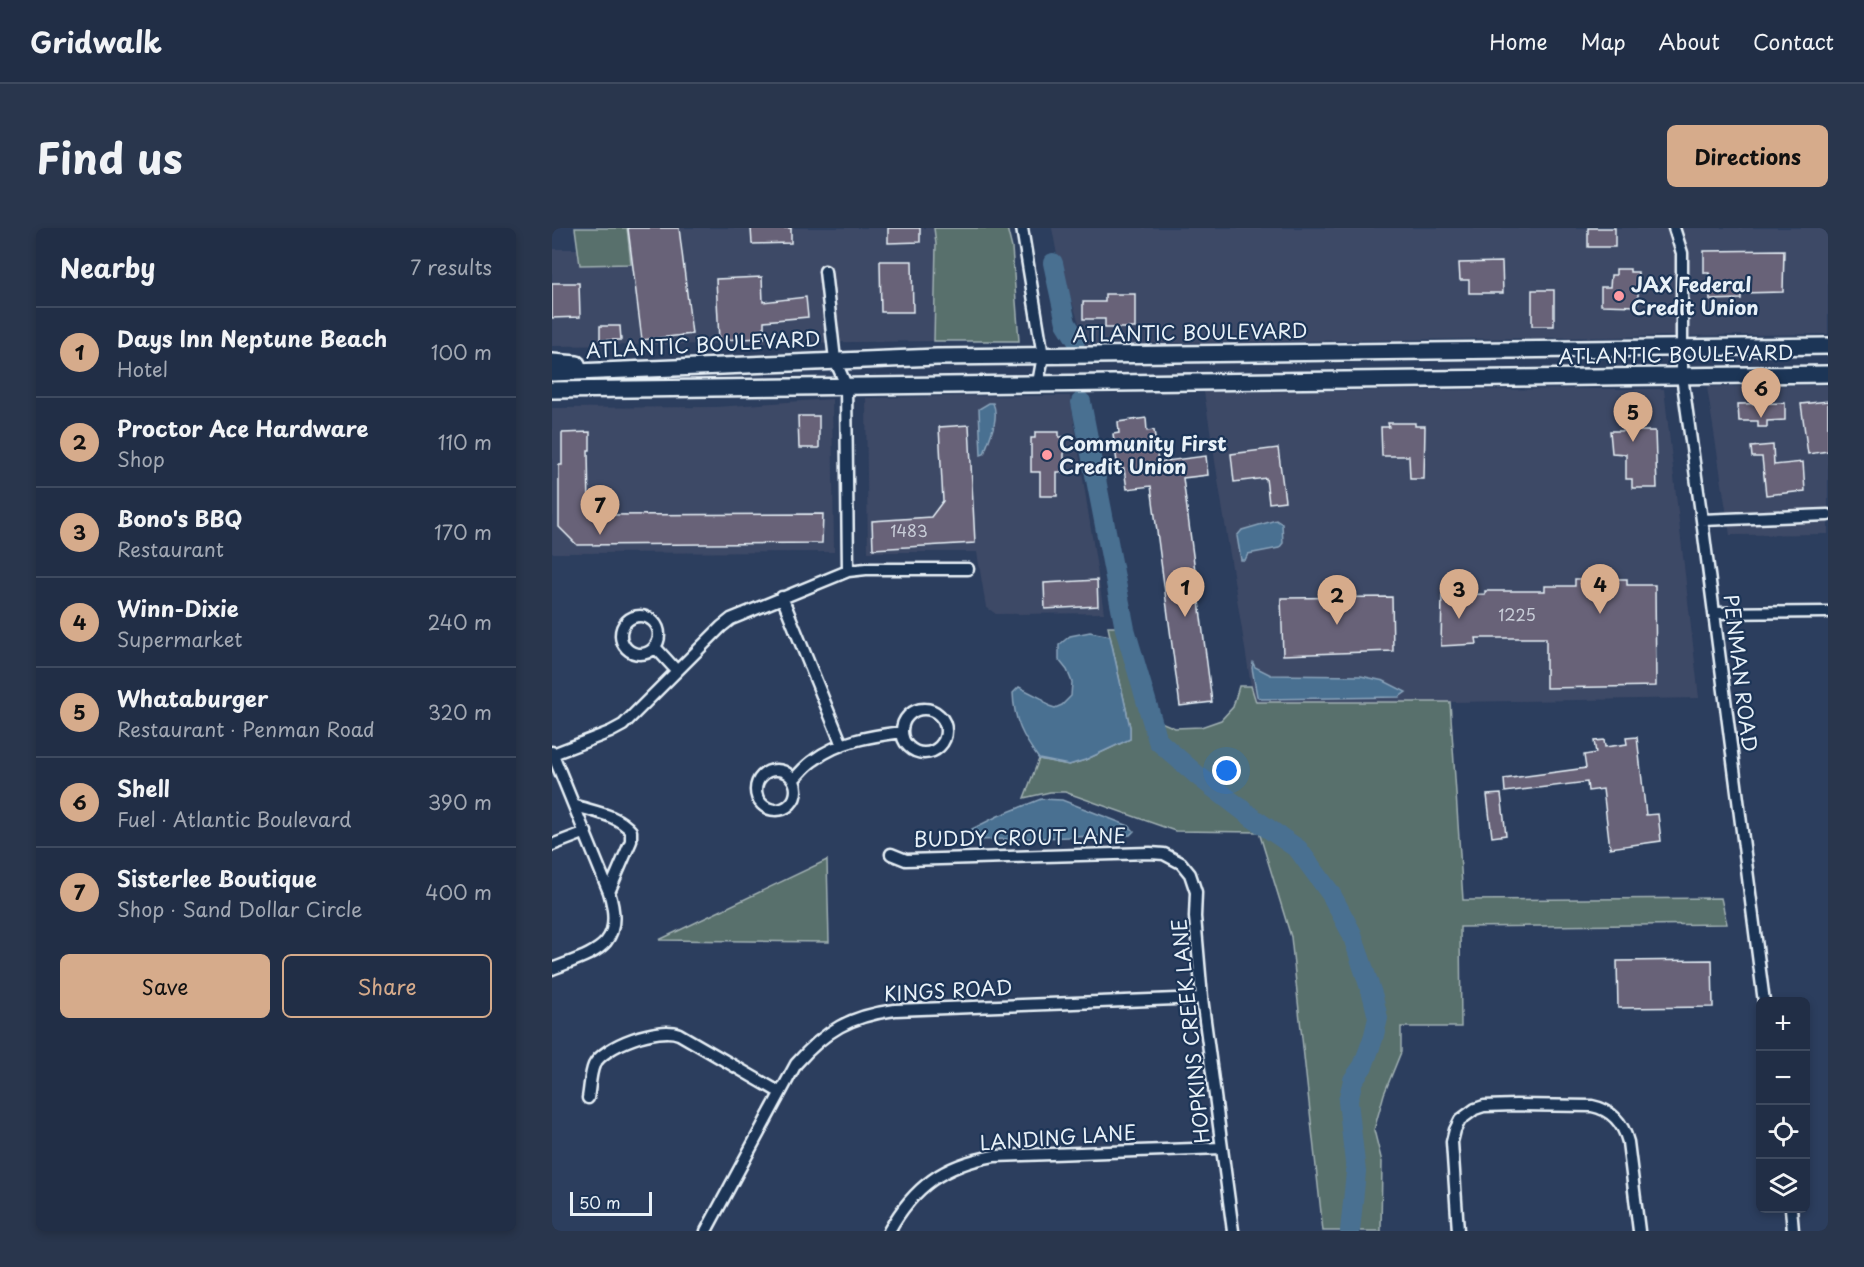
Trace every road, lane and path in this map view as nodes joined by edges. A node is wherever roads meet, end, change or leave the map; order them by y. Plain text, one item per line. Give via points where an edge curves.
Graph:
1 (1022, 228) edge
2 (1674, 228) edge
3 (825, 271) dead end
4 (1828, 346) edge
5 (1682, 348) junction
6 (1043, 356) junction
7 (835, 360) junction
8 (552, 362) edge
9 (634, 370) junction
10 (552, 373) edge
11 (1828, 374) edge
12 (1682, 376) junction
13 (1038, 383) junction
14 (846, 385) junction
15 (553, 390) edge
16 (1828, 515) edge
17 (1702, 520) junction
18 (968, 569) dead end
19 (848, 571) junction
20 (782, 597) junction
21 (1828, 612) edge
22 (1714, 613) junction
23 (655, 647) dead end
24 (677, 671) junction
25 (902, 732) junction
26 (842, 745) junction
27 (552, 753) edge
28 (794, 780) dead end
29 (576, 806) junction
30 (586, 832) junction
31 (552, 845) edge
32 (1150, 853) joint
33 (891, 854) dead end
34 (609, 892) junction
35 (552, 969) edge
36 (1763, 997) edge
37 (1202, 998) junction
38 (779, 1092) junction
39 (588, 1098) dead end
40 (1222, 1148) junction
41 (1791, 1213) edge
42 (706, 1231) edge
43 (890, 1231) edge
44 (1233, 1231) edge
45 (1458, 1231) edge
46 (1640, 1231) edge
47 (1793, 1231) edge

1 - 6 street
2 - 5 street, PENMAN ROAD via 1682,253
3 - 7 street
4 - 5 highway, ATLANTIC BOULEVARD
5 - 6 highway, ATLANTIC BOULEVARD
5 - 12 street, PENMAN ROAD
6 - 7 highway, ATLANTIC BOULEVARD
6 - 13 street
7 - 9 highway, ATLANTIC BOULEVARD
7 - 14 street
8 - 9 highway
9 - 10 highway, ATLANTIC BOULEVARD
11 - 12 highway, ATLANTIC BOULEVARD
12 - 13 highway, ATLANTIC BOULEVARD
12 - 17 street, PENMAN ROAD
13 - 14 highway, ATLANTIC BOULEVARD
14 - 15 highway, ATLANTIC BOULEVARD
14 - 19 street
16 - 17 street
17 - 22 street, PENMAN ROAD
18 - 19 street
19 - 20 street
20 - 24 street via 731,619
20 - 26 street
21 - 22 street
22 - 36 street, PENMAN ROAD
23 - 24 street
24 - 27 street via 623,725
25 - 25 street via 908,746 922,753 937,750 946,738 945,722 935,711 920,709 906,717
25 - 26 street
26 - 28 street via 813,760
27 - 29 street
29 - 30 street
29 - 34 street via 612,817 631,831 631,842
30 - 31 street
30 - 34 street
32 - 33 street, BUDDY CROUT LANE via 906,860
32 - 37 street, HOPKINS CREEK LANE via 1164,854 1190,874 1196,892
34 - 35 street via 615,922 607,942
37 - 38 street, KINGS ROAD via 873,1013 827,1033 796,1064
37 - 40 street, HOPKINS CREEK LANE
38 - 39 street via 680,1034 666,1031 644,1034 605,1053 594,1065
38 - 42 street, KINGS ROAD
40 - 43 street, LANDING LANE via 994,1156 976,1160 957,1166 922,1188
40 - 44 street, HOPKINS CREEK LANE
41 - 47 street
45 - 46 street via 1452,1142 1455,1130 1460,1120 1475,1109 1516,1104 1592,1106 1611,1113 1626,1133

